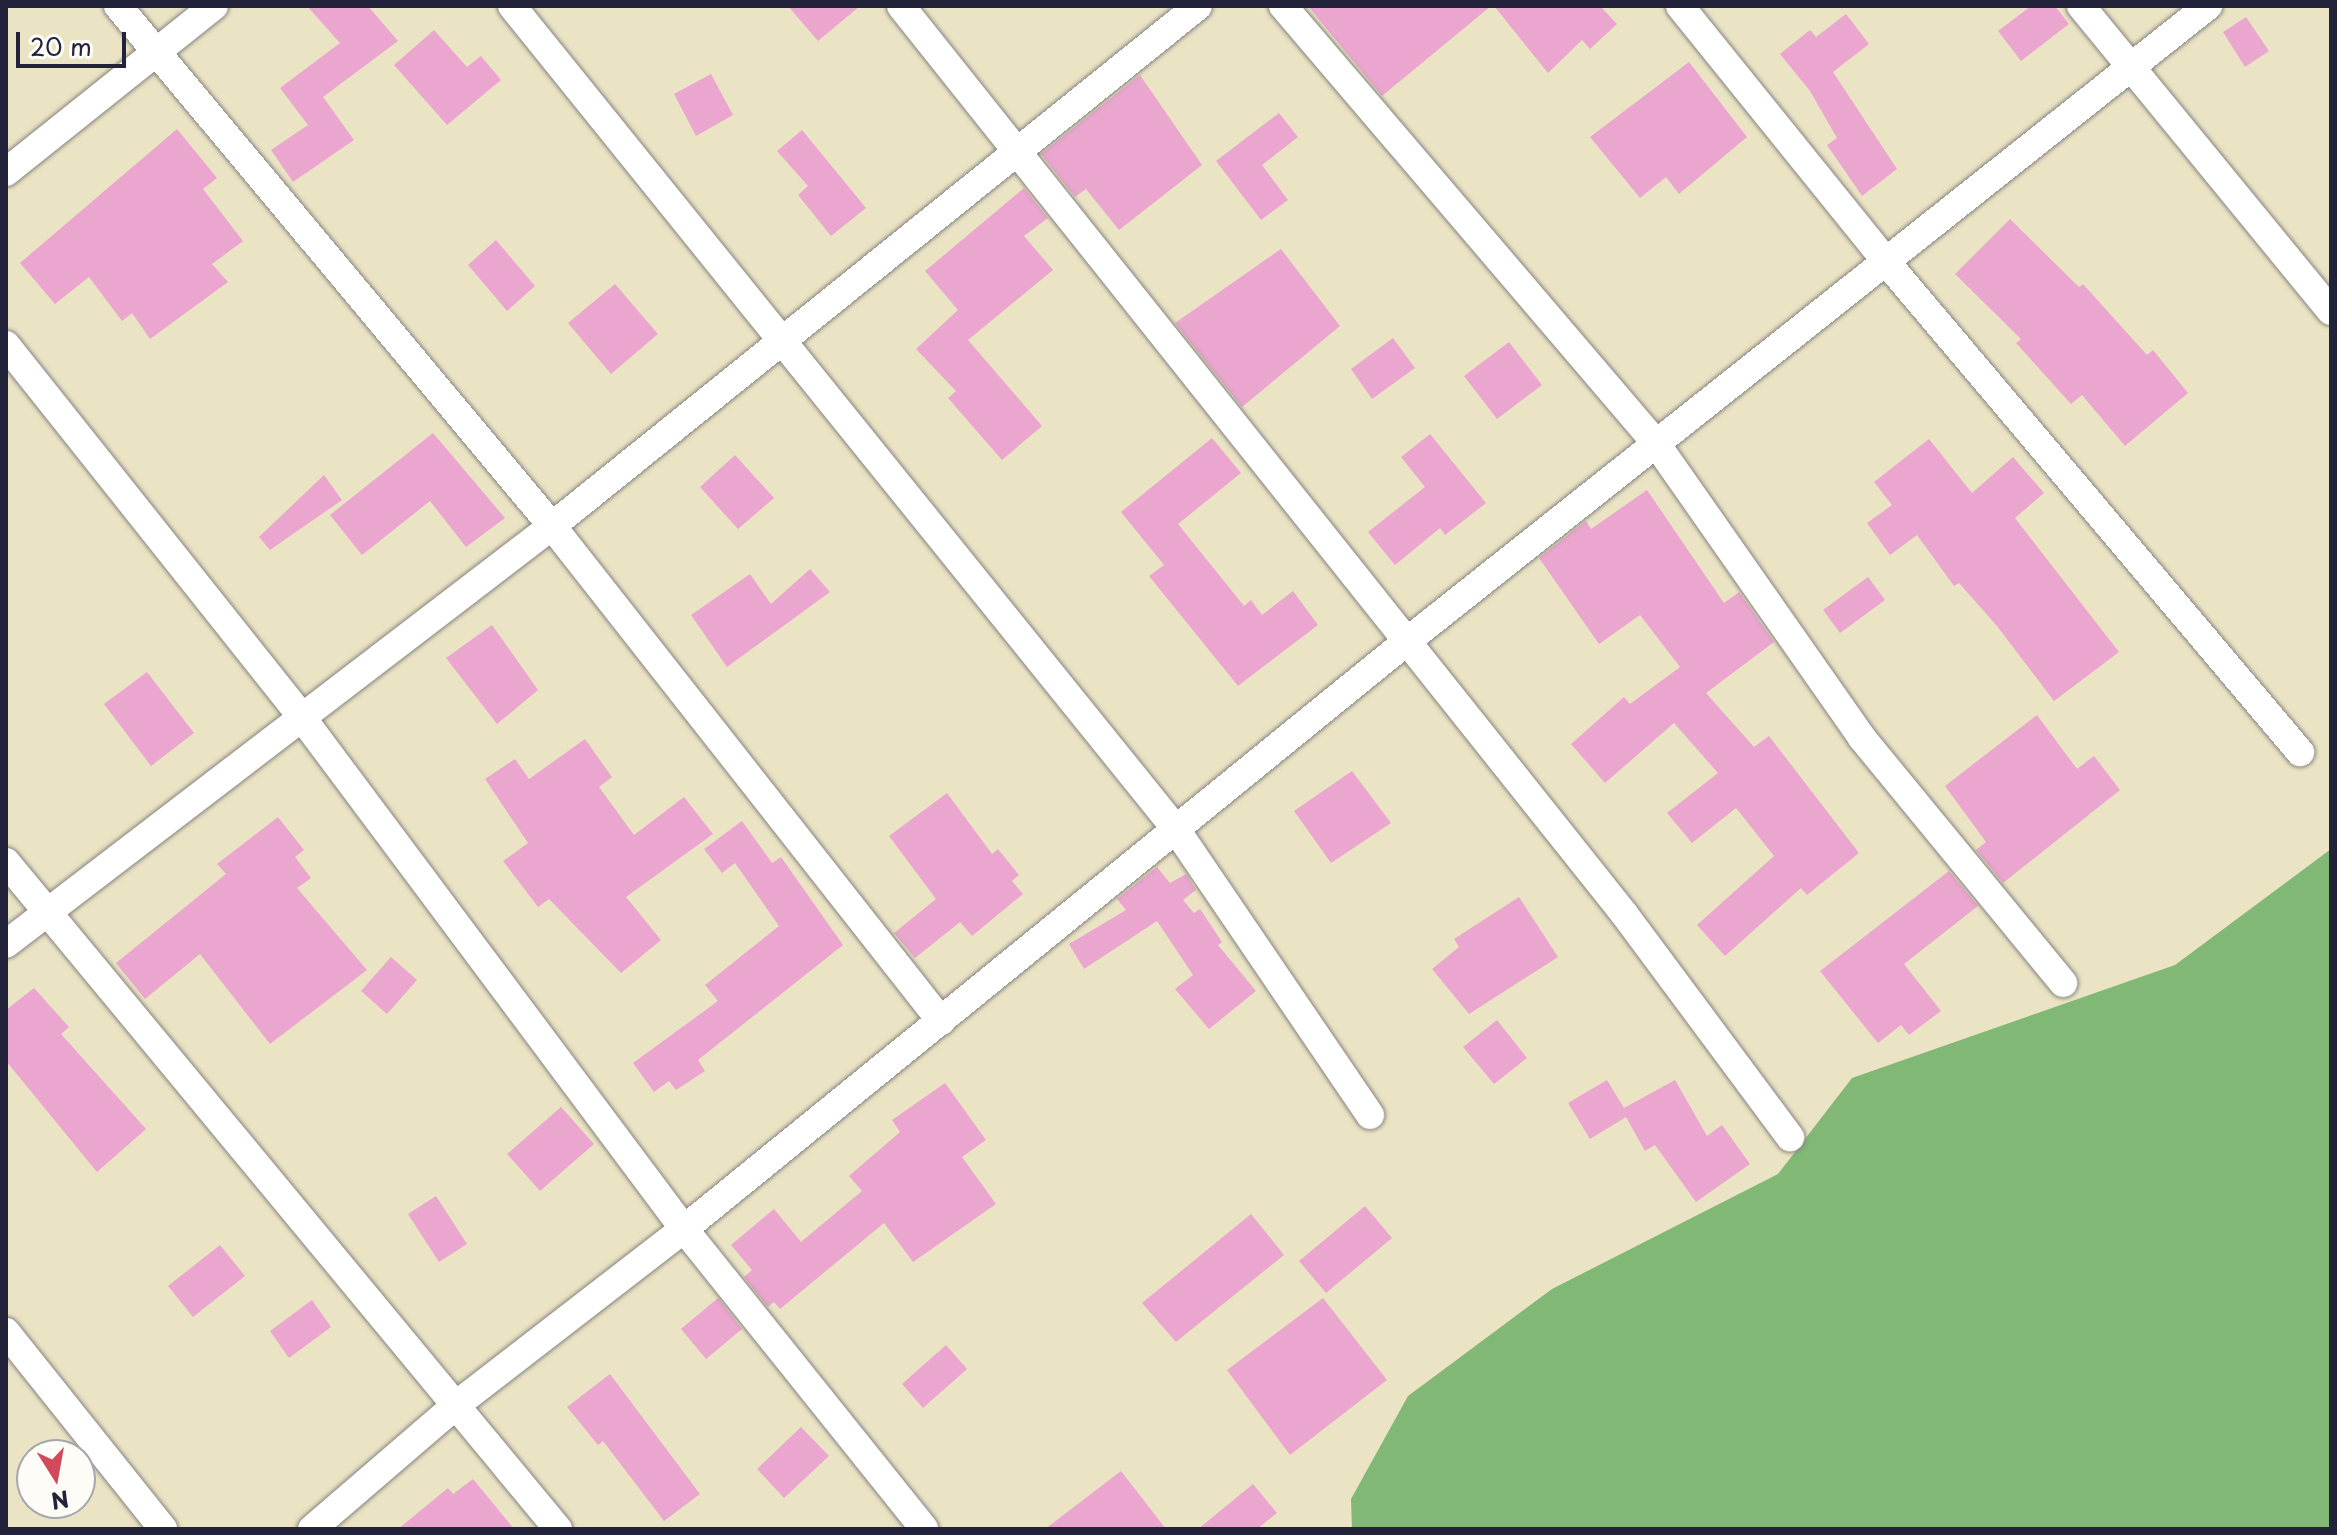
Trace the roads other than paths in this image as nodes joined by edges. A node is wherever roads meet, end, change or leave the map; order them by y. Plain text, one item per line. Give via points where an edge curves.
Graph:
1 (118, 6) edge
2 (214, 6) edge
3 (512, 6) edge
4 (901, 6) edge
5 (1198, 6) edge
6 (1283, 6) edge
7 (1680, 6) edge
8 (2081, 6) edge
9 (2208, 6) edge
10 (156, 53) junction
11 (2132, 70) junction
12 (1014, 152) junction
13 (6, 172) edge
14 (1888, 264) junction
15 (2331, 311) edge
16 (783, 337) junction
17 (6, 345) edge
18 (1655, 442) junction
19 (552, 526) junction
20 (1406, 642) junction
21 (303, 719) junction
22 (2300, 752) dead end
23 (1175, 828) junction
24 (6, 862) edge
25 (47, 911) junction
26 (6, 944) edge
27 (2063, 983) dead end
28 (941, 1021) junction
29 (1370, 1115) dead end
30 (1790, 1137) dead end
31 (684, 1229) junction
32 (6, 1332) edge
33 (456, 1405) junction
34 (163, 1529) edge
35 (312, 1529) edge
36 (558, 1529) edge
37 (924, 1529) edge

1 - 10 street
2 - 10 street
3 - 16 street
4 - 12 street
5 - 12 street
6 - 18 street
7 - 14 street
8 - 11 street
9 - 11 street
10 - 13 street
10 - 19 street
11 - 14 street
11 - 15 street
12 - 16 street
12 - 20 street
14 - 18 street
14 - 22 street
16 - 19 street
16 - 23 street
17 - 21 street
18 - 20 street
18 - 27 street via 1862,738
19 - 21 street
19 - 28 street
20 - 23 street
20 - 30 street via 1625,915
21 - 25 street
21 - 31 street
23 - 28 street
23 - 29 street
24 - 25 street
25 - 26 street
25 - 33 street
28 - 31 street
31 - 33 street
31 - 37 street
32 - 34 street
33 - 35 street
33 - 36 street

